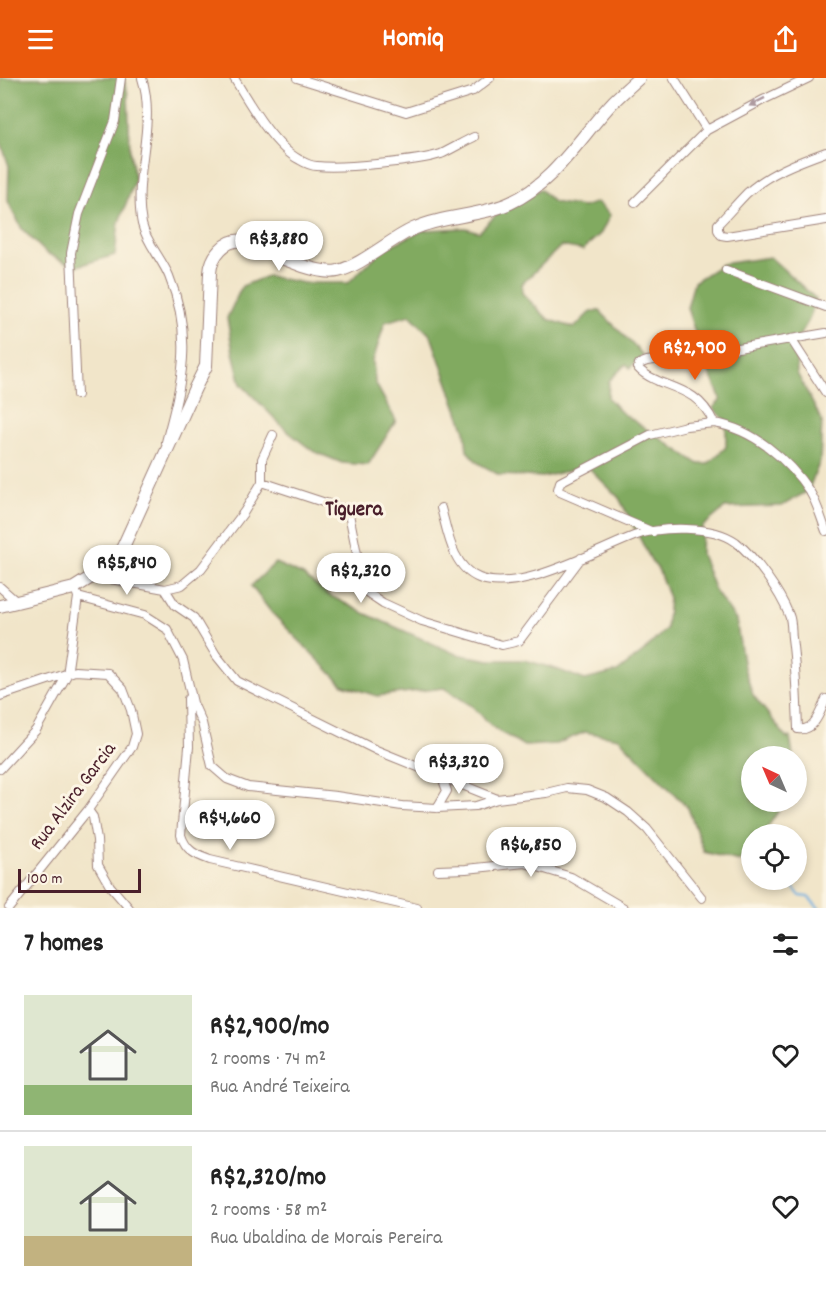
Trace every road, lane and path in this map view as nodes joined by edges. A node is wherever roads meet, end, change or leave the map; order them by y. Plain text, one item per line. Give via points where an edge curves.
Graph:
1 (121, 78) edge
2 (142, 78) edge
3 (234, 78) edge
4 (297, 78) edge
5 (490, 78) edge
6 (639, 78) edge
7 (674, 78) edge
8 (809, 78) edge
9 (707, 130) junction
10 (474, 137) dead end
11 (826, 152) edge
12 (635, 202) dead end
13 (826, 219) edge
14 (726, 270) dead end
15 (826, 307) edge
16 (826, 333) edge
17 (791, 339) junction
18 (826, 393) edge
19 (77, 395) dead end
20 (714, 423) junction
21 (273, 435) dead end
22 (157, 474) junction
23 (262, 482) junction
24 (441, 508) dead end
25 (826, 531) edge
26 (654, 532) junction
27 (582, 557) junction
28 (94, 576) junction
29 (0, 587) edge
30 (165, 589) junction
31 (76, 592) junction
32 (18, 603) junction
33 (0, 606) edge
34 (67, 675) junction
35 (188, 680) junction
36 (0, 696) edge
37 (826, 699) edge
38 (0, 769) edge
39 (442, 777) junction
40 (497, 798) junction
41 (437, 808) junction
42 (88, 810) junction
43 (438, 870) dead end
44 (702, 898) dead end
45 (9, 908) edge
46 (129, 908) edge
47 (417, 908) edge
48 (624, 908) edge

1 - 19 street via 115,121 79,214 71,253
2 - 22 street via 147,119 140,192 142,225 170,277 185,354 181,387
3 - 10 street via 286,151 315,166 440,154
4 - 5 street via 406,112 473,91
6 - 22 main road via 546,179 510,203 415,228 352,265 325,273 246,241 232,240 211,263 206,366
7 - 9 street
8 -> 9 street
9 - 12 street
11 - 13 street via 769,176 747,193 718,224 718,230 727,236
14 - 15 street
16 - 17 street
17 - 18 street
17 - 20 street via 647,361 638,366 643,374 694,396
20 - 25 street via 737,429 779,456 811,492
20 - 26 street via 650,435 560,482 560,492
21 - 23 street via 262,459
22 - 28 main road via 123,547 109,566
23 - 27 street via 349,514 368,593 422,621 502,645 519,641
23 - 30 street via 201,569 182,585
24 - 27 street via 452,549 461,564 477,577 511,581
26 - 27 street
26 - 37 street via 713,532 735,541 756,562 790,616 798,729 814,724
28 - 30 street
28 - 31 main road
29 - 32 street
30 - 39 street via 175,605 194,618 237,681 376,750
31 - 32 main road
31 - 34 street
31 - 35 street via 145,615 167,628
32 - 33 main road
34 - 36 street, Rua Alzira Garcia
34 - 38 street via 36,730
34 - 42 street, Rua Alzira Garcia via 75,671 108,673 123,689 136,734 132,747
35 - 41 street via 212,766 227,779 248,787
35 - 47 street via 189,747 181,835 190,852
39 - 40 street
39 - 41 street via 447,791
40 - 41 street via 476,806
40 - 44 street via 567,788 607,798 646,829
42 - 45 street, Rua Alzira Garcia
42 - 46 street via 93,817 98,865
43 - 48 street via 525,863 571,877

